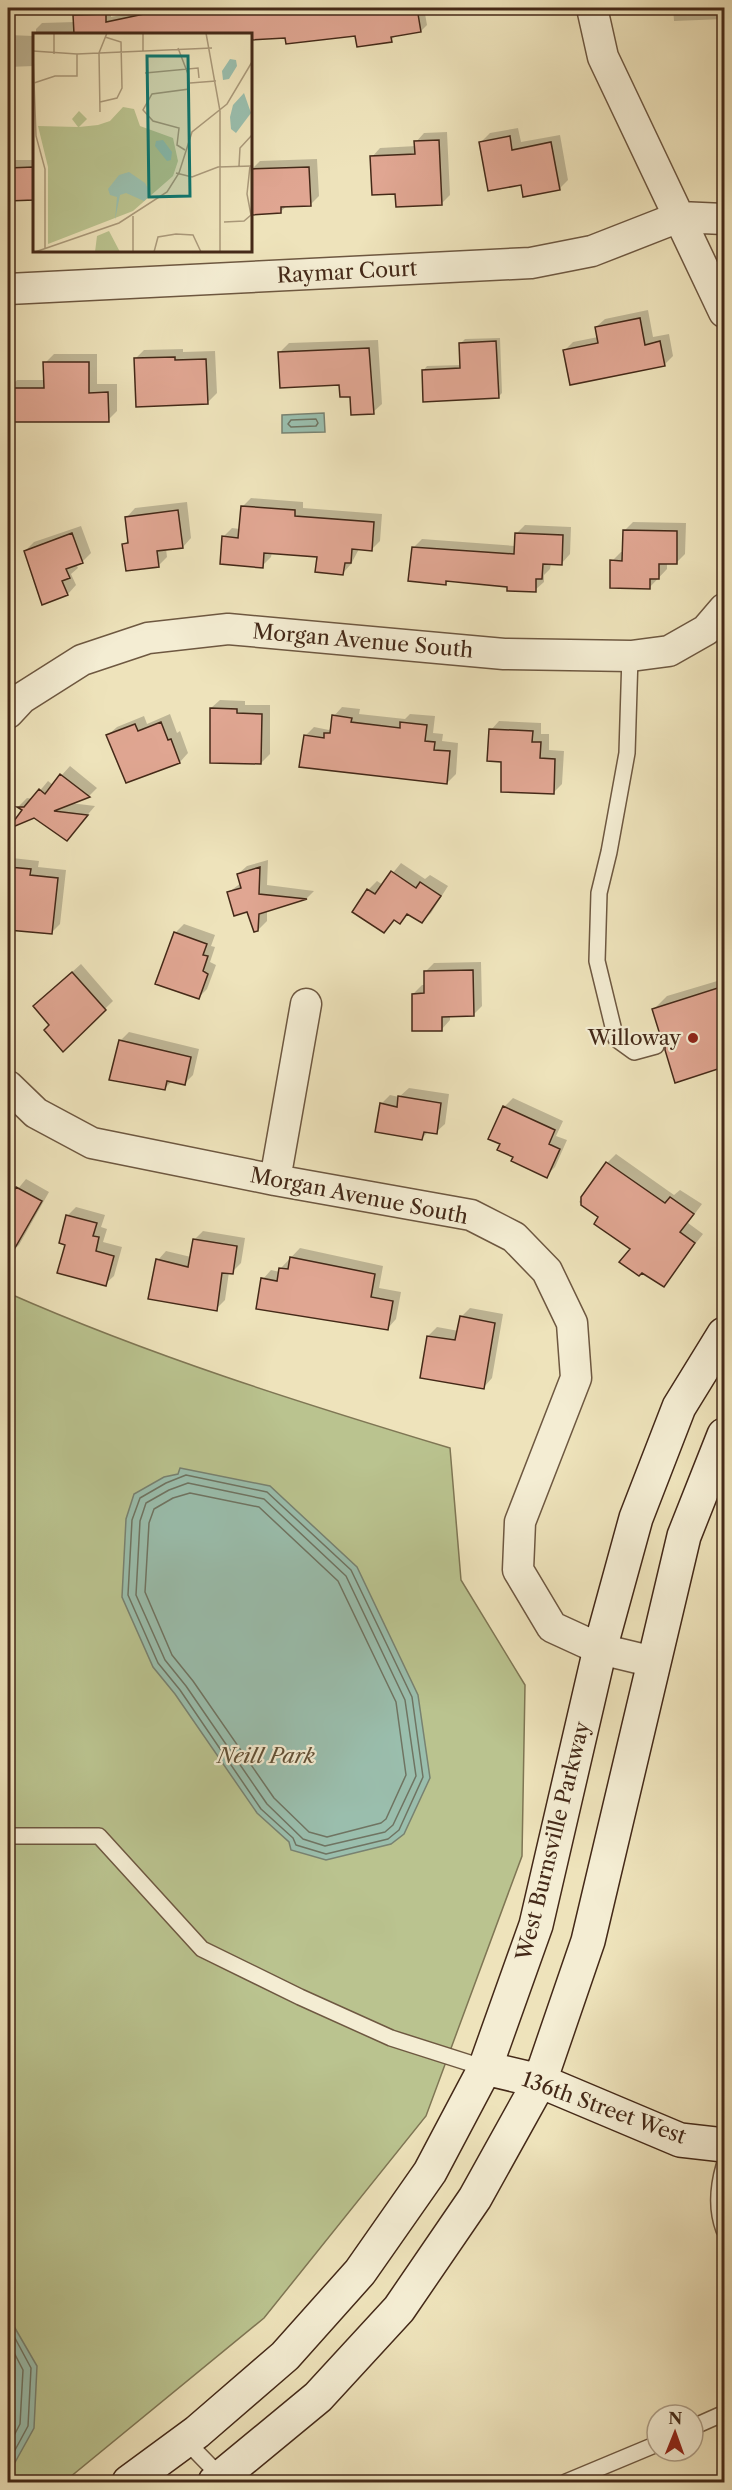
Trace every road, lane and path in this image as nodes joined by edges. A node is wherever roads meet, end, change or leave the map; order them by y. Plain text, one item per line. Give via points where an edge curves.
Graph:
1 (592, 8) edge
2 (679, 217) junction
3 (724, 219) edge
4 (8, 288) edge
5 (724, 312) edge
6 (724, 609) edge
7 (630, 656) junction
8 (8, 713) edge
9 (306, 1004) dead end
10 (656, 1046) dead end
11 (8, 1086) edge
12 (275, 1180) junction
13 (724, 1334) edge
14 (724, 1435) edge
15 (600, 1649) junction
16 (654, 1662) junction
17 (8, 1836) edge
18 (485, 2068) junction
19 (540, 2081) junction
20 (724, 2145) edge
21 (724, 2166) edge
22 (724, 2230) edge
23 (720, 2415) dead end
24 (705, 2422) edge
25 (186, 2440) junction
26 (645, 2449) edge
27 (221, 2481) edge
28 (129, 2482) edge
29 (566, 2482) edge

1 - 2 street via 603,57
2 - 3 street
2 - 4 street, Raymar Court via 592,251 531,263
2 - 5 street
6 - 7 street, Morgan Avenue South via 706,630 669,651
7 - 8 street, Morgan Avenue South via 504,654 228,629 148,638 82,660 22,698
7 - 10 lane via 627,753 599,893 597,961 616,1039 634,1052
9 - 12 street
11 - 12 street, Morgan Avenue South via 36,1113 92,1143
12 - 15 street, Morgan Avenue South via 471,1215 514,1237 547,1270 572,1323 576,1378 520,1522 518,1570 552,1627
13 - 15 street, West Burnsville Parkway via 679,1407 636,1518
14 - 16 street via 684,1536
15 - 16 street, Morgan Avenue South
15 - 18 street, West Burnsville Parkway via 536,1925
16 - 19 street via 588,1941
17 - 18 lane via 99,1836 202,1949 391,2038
18 - 19 street, 136th Street West
18 - 25 street, West Burnsville Parkway via 430,2172 360,2272 285,2356
19 - 20 street, 136th Street West via 680,2140
19 - 27 street via 475,2198 399,2309 318,2397
21 - 22 lane via 718,2215
23 - 24 lane
25 - 27 lane
25 - 28 street, West Burnsville Parkway
26 - 29 lane

